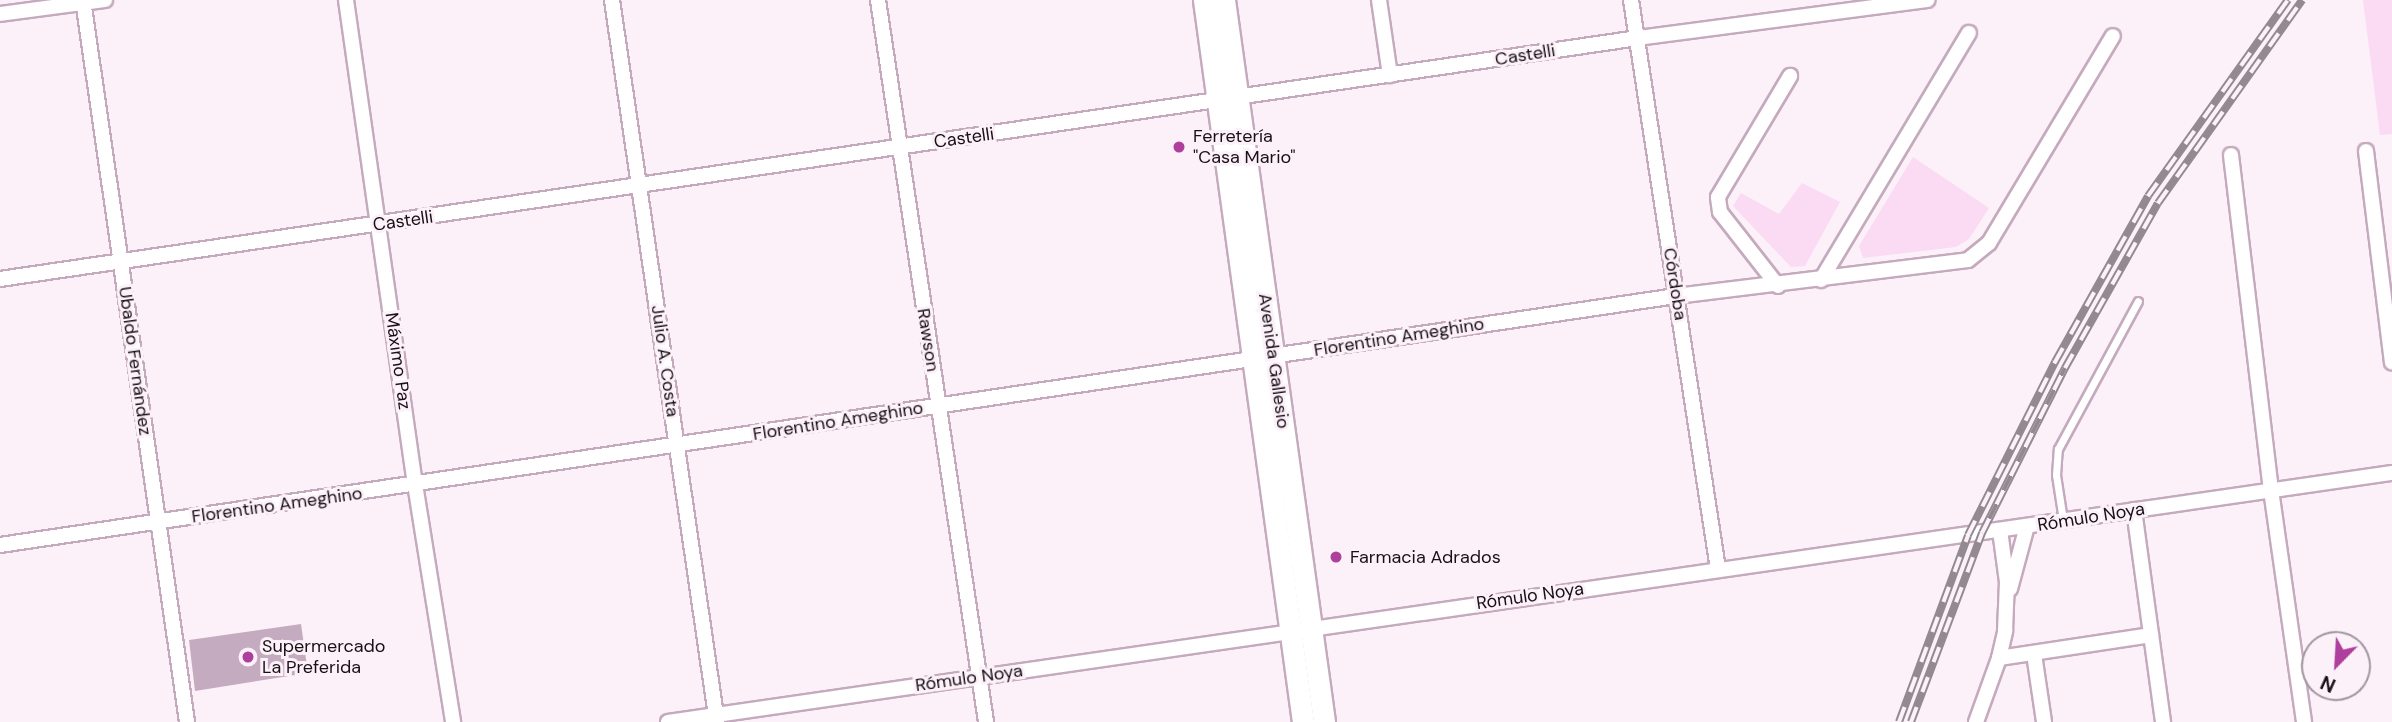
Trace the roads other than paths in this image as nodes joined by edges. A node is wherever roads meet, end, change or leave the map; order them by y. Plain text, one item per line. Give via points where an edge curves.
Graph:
1 (105, 0) edge
2 (346, 0) edge
3 (612, 0) edge
4 (878, 0) edge
5 (1204, 0) edge
6 (1224, 0) edge
7 (1379, 0) edge
8 (1631, 0) edge
9 (1928, 0) edge
10 (83, 2) edge
11 (1795, 7) edge
12 (0, 14) edge
13 (1969, 33) dead end
14 (2113, 36) dead end
15 (1638, 38) junction
16 (1390, 75) junction
17 (1790, 76) dead end
18 (1227, 99) junction
19 (898, 148) junction
20 (2366, 151) dead end
21 (2231, 155) dead end
22 (639, 186) junction
23 (379, 225) junction
24 (121, 263) junction
25 (0, 279) edge
26 (1821, 280) junction
27 (1778, 286) junction
28 (1676, 296) junction
29 (2138, 301) dead end
30 (1263, 358) junction
31 (2392, 362) edge
32 (938, 406) junction
33 (677, 445) junction
34 (2392, 473) edge
35 (415, 484) junction
36 (2271, 490) junction
37 (2134, 510) junction
38 (2063, 521) junction
39 (157, 523) junction
40 (2027, 526) junction
41 (2000, 530) junction
42 (0, 545) edge
43 (1718, 569) junction
44 (2007, 600) junction
45 (1300, 629) junction
46 (2151, 635) junction
47 (2034, 654) junction
48 (1999, 658) junction
49 (980, 676) junction
50 (717, 718) edge
51 (187, 722) edge
52 (453, 722) edge
53 (668, 722) edge
54 (986, 722) edge
55 (1303, 722) edge
56 (1324, 722) edge
57 (1976, 722) edge
58 (2044, 722) edge
59 (2163, 722) edge
60 (2304, 722) edge

1 - 10 street
2 - 23 street, Máximo Paz
3 - 22 street, Julio A. Costa
4 - 19 street, Rawson
5 - 18 main road, Avenida Gallesio
6 - 18 main road, Avenida Gallesio
7 - 16 street
8 - 15 street, Córdoba
9 - 11 street, Castelli
10 - 12 street
10 - 24 street, Ubaldo Fernández
11 - 15 street, Castelli
13 - 26 street
14 - 26 street, Florentino Ameghino via 1982,251 1968,260
15 - 16 street, Castelli
15 - 28 street, Córdoba
16 - 18 street, Castelli
17 - 27 street via 1718,197 1720,212
18 - 19 street, Castelli
18 - 30 main road, Avenida Gallesio
19 - 22 street, Castelli
19 - 32 street, Rawson
20 - 31 street
21 - 36 street
22 - 23 street, Castelli
22 - 33 street, Julio A. Costa
23 - 24 street, Castelli
23 - 35 street, Máximo Paz
24 - 25 street, Castelli
24 - 39 street, Ubaldo Fernández
26 - 27 street, Florentino Ameghino
27 - 28 street, Florentino Ameghino
28 - 30 street, Florentino Ameghino
28 - 43 street, Córdoba
29 - 38 lane via 2058,449 2056,475
30 - 32 street, Florentino Ameghino
30 - 45 main road, Avenida Gallesio
32 - 33 street, Florentino Ameghino
32 - 49 street, Rawson
33 - 35 street, Florentino Ameghino
33 - 50 street, Julio A. Costa
34 - 36 street, Rómulo Noya
35 - 39 street, Florentino Ameghino
35 - 52 street, Máximo Paz
36 - 37 street, Rómulo Noya
36 - 60 street
37 - 38 street, Rómulo Noya
37 - 46 street
38 - 40 street, Rómulo Noya
39 - 42 street, Florentino Ameghino
39 - 51 street, Ubaldo Fernández
40 - 41 street, Rómulo Noya
40 - 44 street
41 - 43 street, Rómulo Noya
41 - 44 street
43 - 45 street, Rómulo Noya
44 - 48 street
45 - 49 street, Rómulo Noya
45 - 55 main road, Avenida Gallesio
45 - 56 main road, Avenida Gallesio
46 - 47 street
46 - 59 street
47 - 48 street
47 - 58 street
48 - 57 street
49 - 50 street, Rómulo Noya
49 - 54 street, Rawson
50 - 53 street, Rómulo Noya

